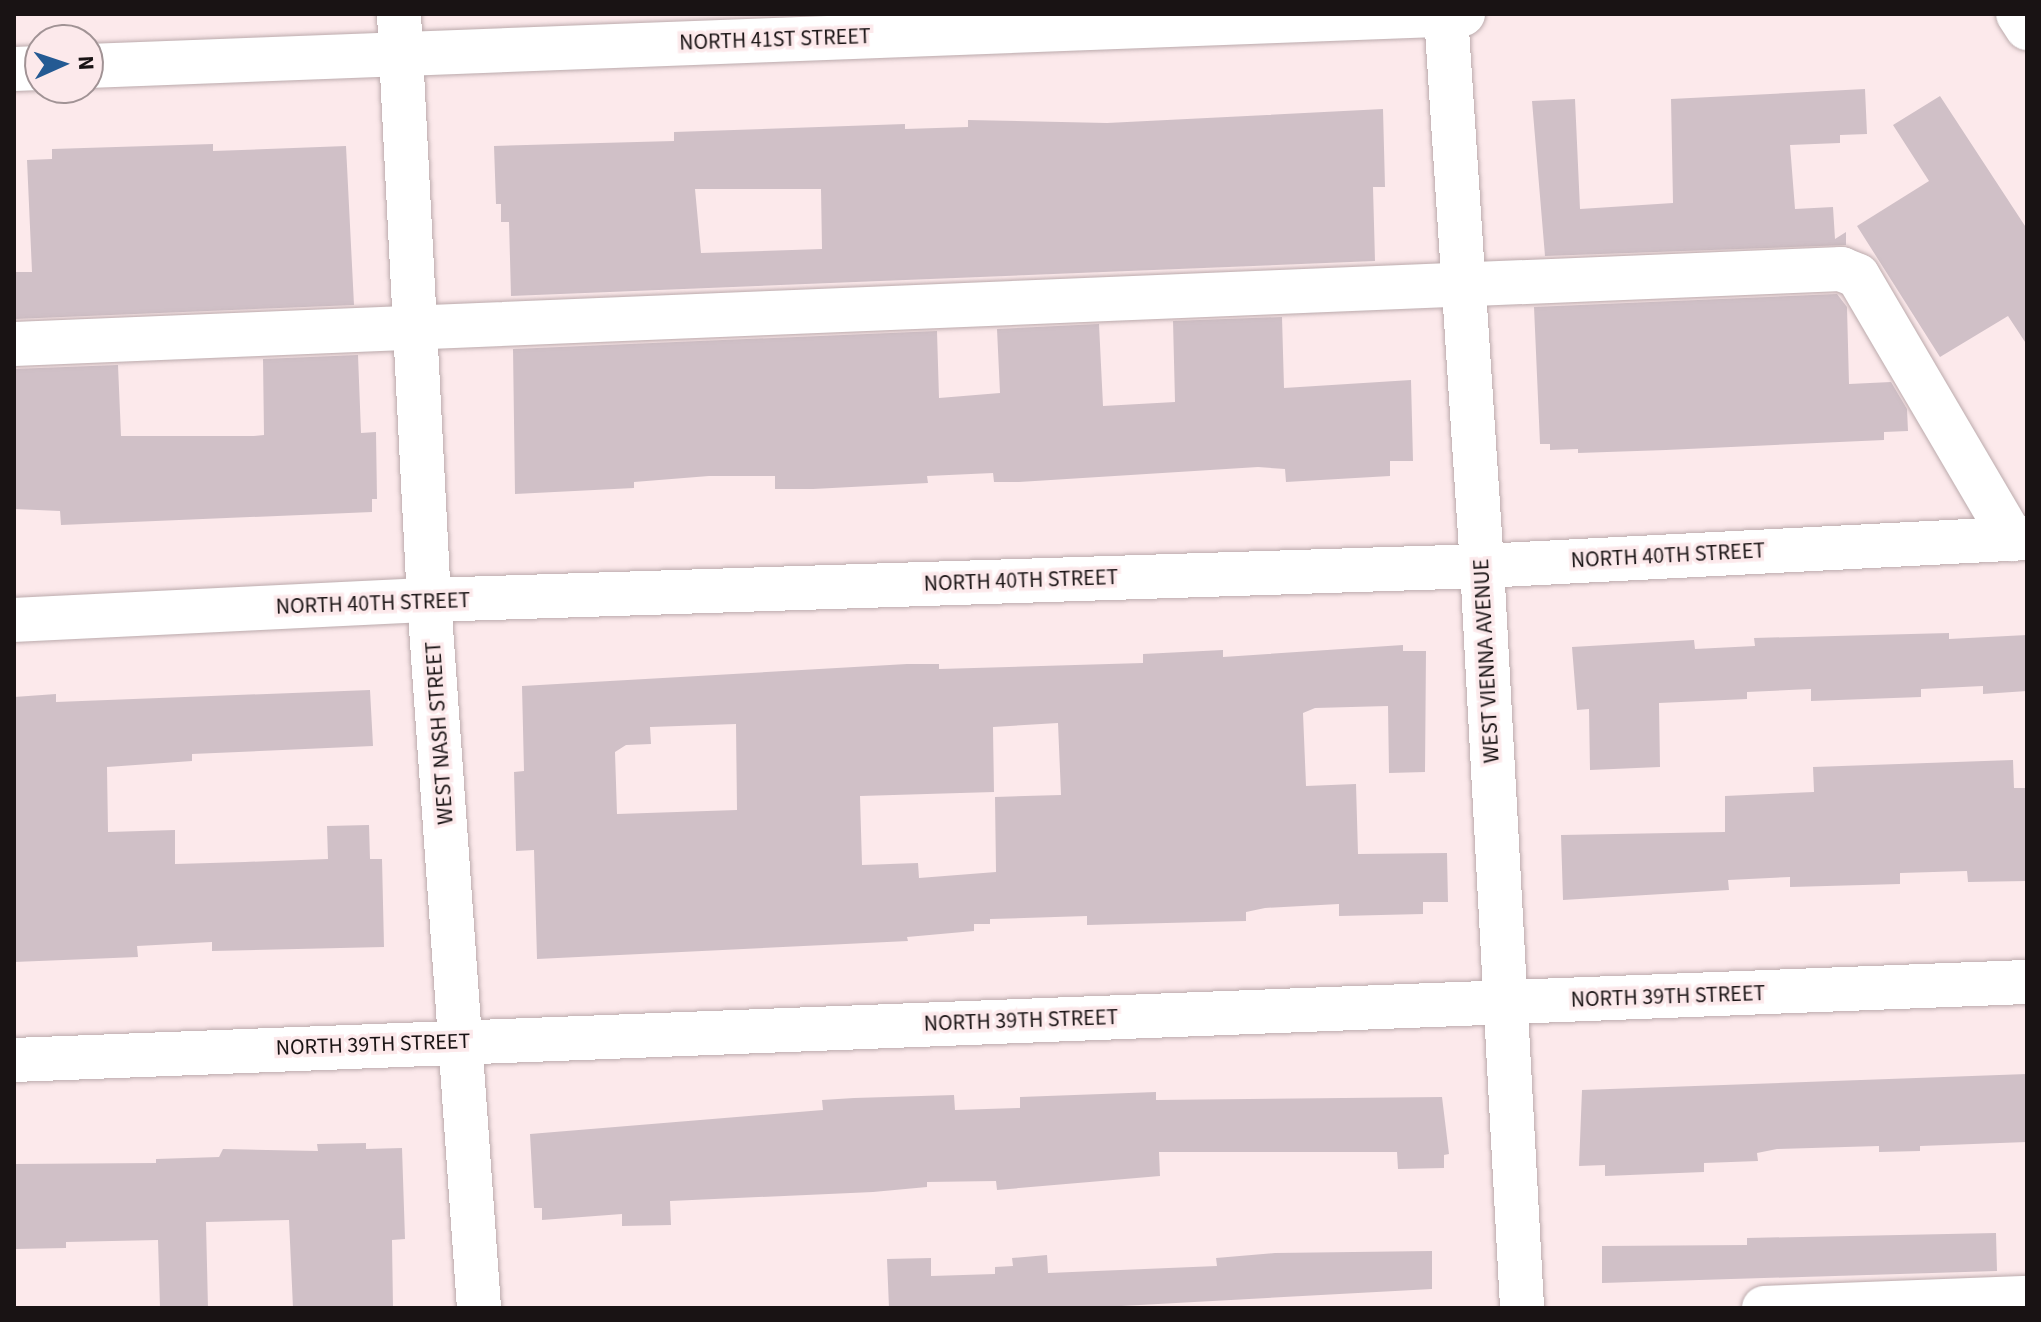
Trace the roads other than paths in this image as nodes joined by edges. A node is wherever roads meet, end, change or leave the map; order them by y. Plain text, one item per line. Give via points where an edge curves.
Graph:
1 (1463, 14) edge
2 (2018, 14) edge
3 (1446, 15) edge
4 (2027, 28) edge
5 (400, 34) edge
6 (104, 64) edge
7 (1464, 284) junction
8 (416, 329) junction
9 (14, 344) edge
10 (2020, 538) edge
11 (1482, 566) junction
12 (429, 600) junction
13 (14, 620) edge
14 (2027, 982) edge
15 (1502, 1005) junction
16 (464, 1041) junction
17 (14, 1060) edge
18 (2027, 1298) edge
19 (479, 1308) edge
20 (1522, 1308) edge
21 (1764, 1308) edge

1 - 3 street, NORTH 41ST STREET
2 - 4 street
3 - 5 street, NORTH 41ST STREET
3 - 7 street, WEST VIENNA AVENUE
5 - 6 street, NORTH 41ST STREET
5 - 8 street, WEST NASH STREET
7 - 8 street
7 - 10 street via 1841,269 1858,276
7 - 11 street, WEST VIENNA AVENUE
8 - 9 street
8 - 12 street, WEST NASH STREET
10 - 11 street, NORTH 40TH STREET
11 - 12 street, NORTH 40TH STREET
11 - 15 street, WEST VIENNA AVENUE
12 - 13 street, NORTH 40TH STREET
12 - 16 street, WEST NASH STREET
14 - 15 street, NORTH 39TH STREET
15 - 16 street, NORTH 39TH STREET
15 - 20 street, WEST VIENNA AVENUE
16 - 17 street, NORTH 39TH STREET
16 - 19 street, WEST NASH STREET
18 - 21 street

